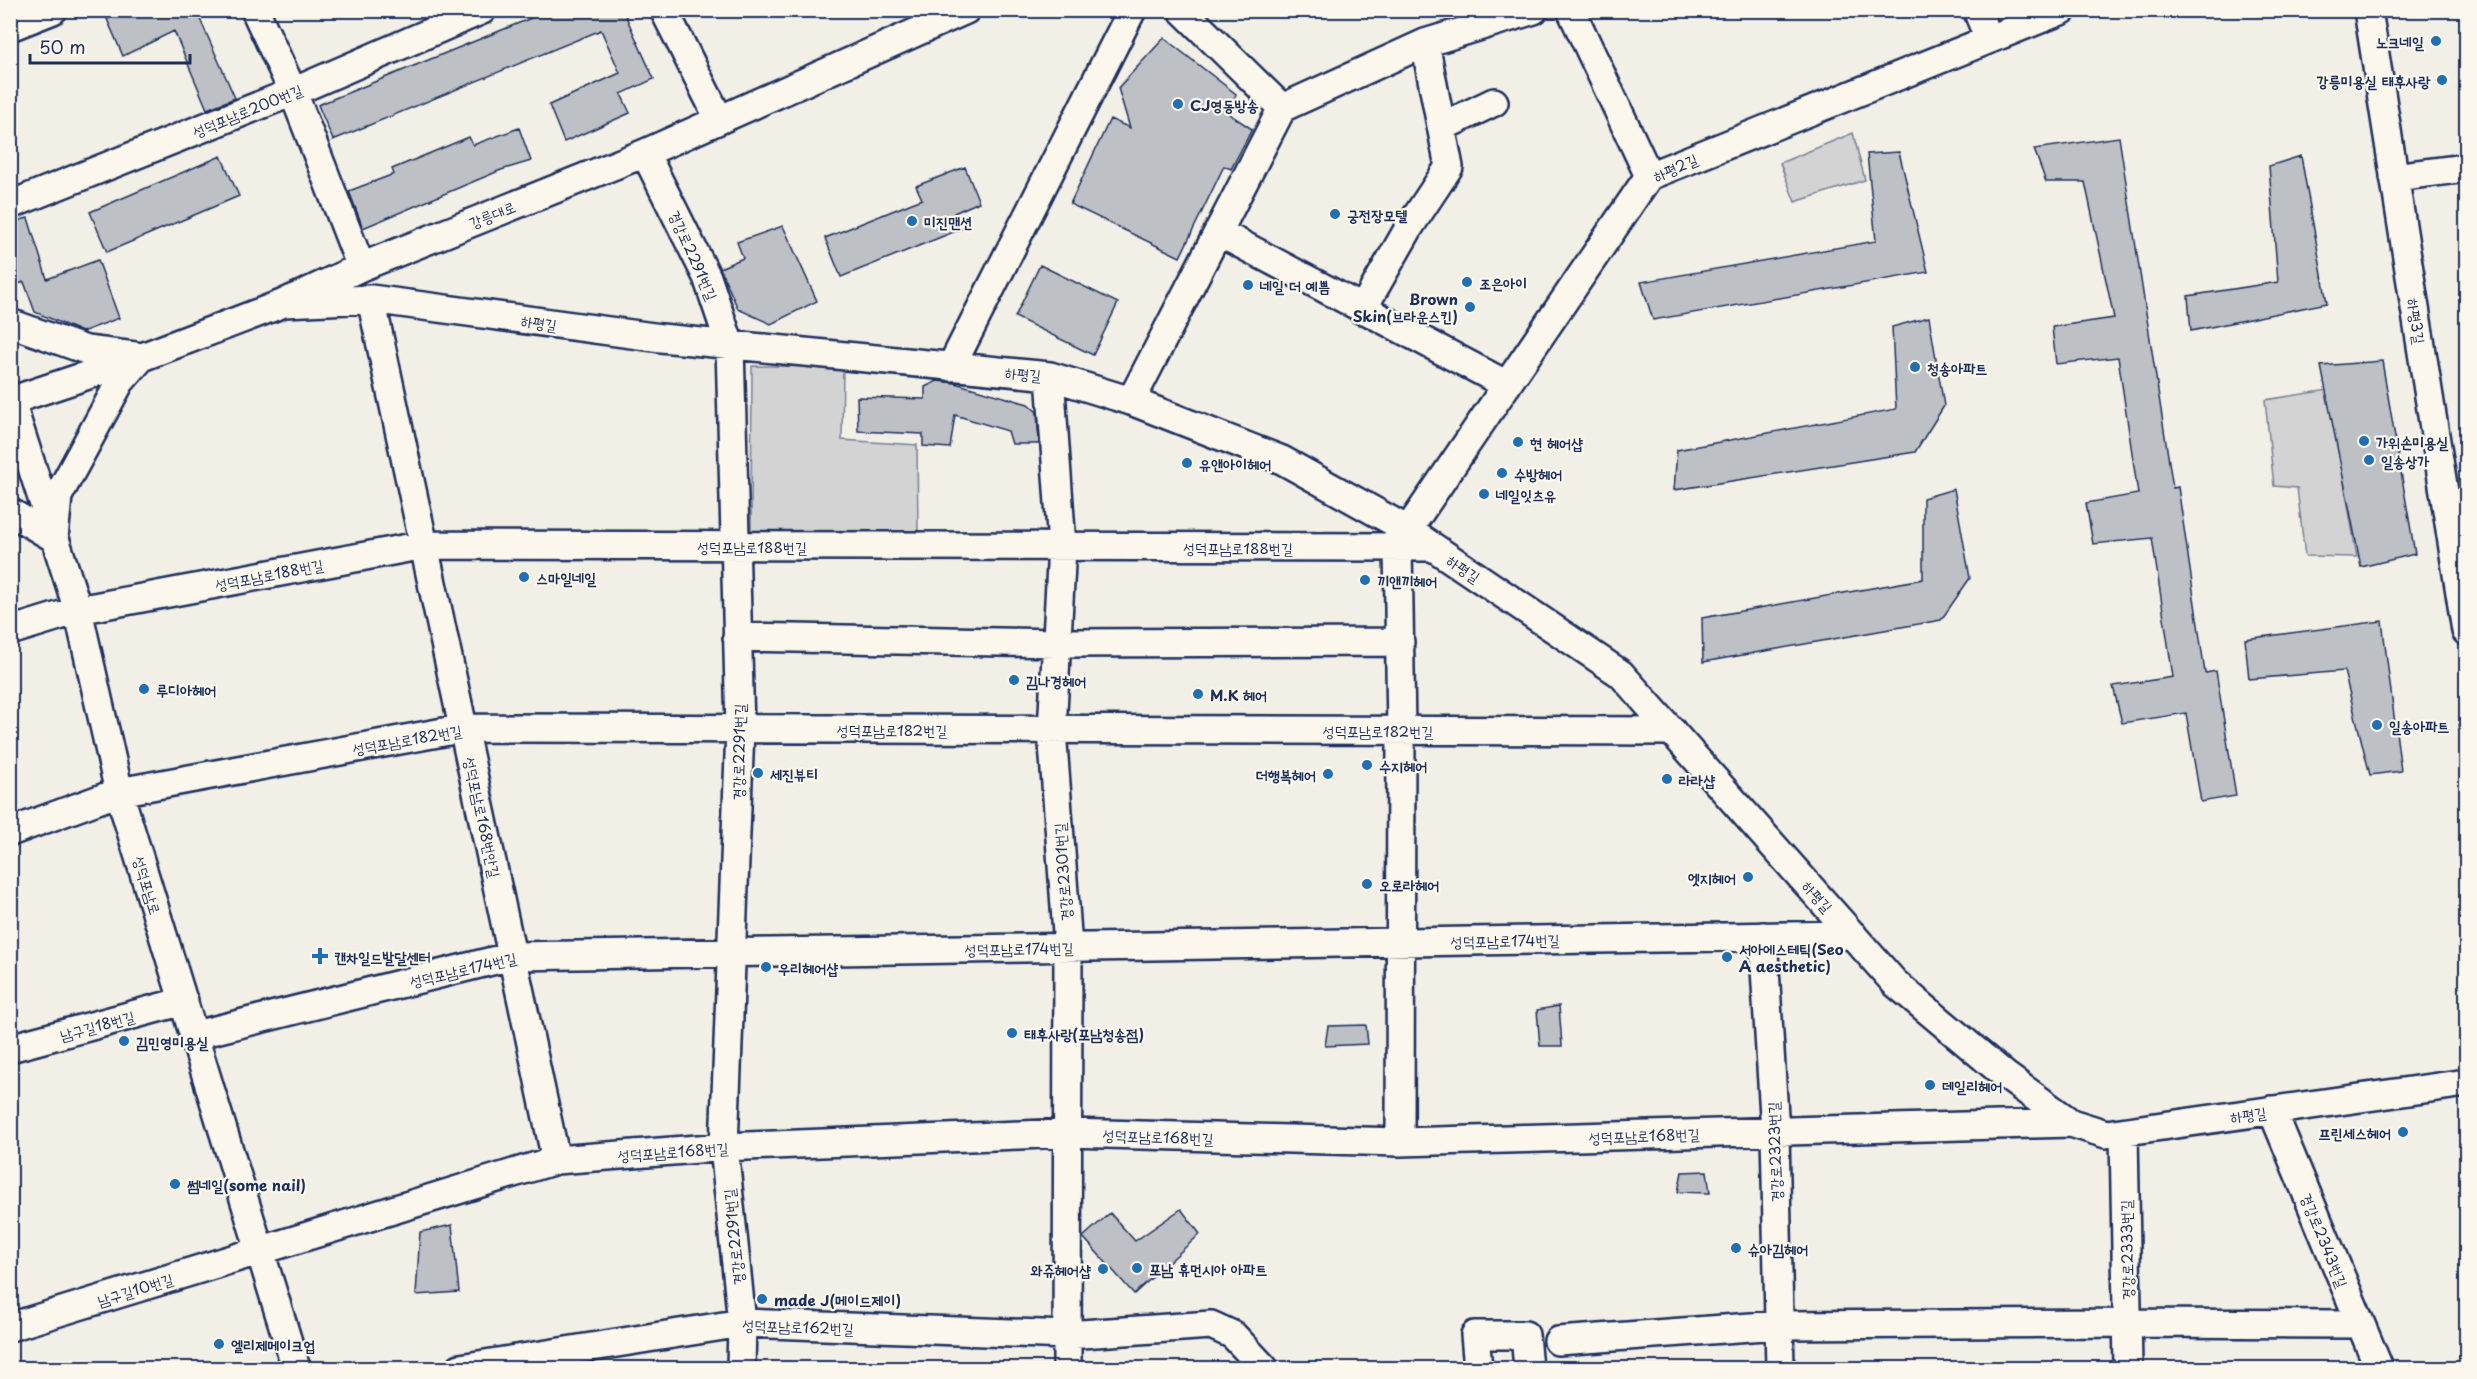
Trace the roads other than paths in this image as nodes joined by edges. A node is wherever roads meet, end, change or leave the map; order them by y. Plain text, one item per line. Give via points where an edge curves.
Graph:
1 (53, 10) edge
2 (255, 10) edge
3 (482, 10) edge
4 (664, 10) edge
5 (966, 10) edge
6 (1132, 10) edge
7 (1182, 10) edge
8 (1534, 10) edge
9 (1571, 10) edge
10 (1977, 10) edge
11 (2063, 10) edge
12 (2368, 10) edge
13 (10, 27) edge
14 (1989, 39) junction
15 (1425, 43) junction
16 (293, 92) junction
17 (1494, 102) dead end
18 (1282, 108) junction
19 (719, 119) junction
20 (1442, 127) junction
21 (645, 153) junction
22 (2466, 168) edge
23 (1649, 176) junction
24 (2394, 177) junction
25 (10, 205) edge
26 (1218, 232) junction
27 (361, 267) junction
28 (371, 298) junction
29 (284, 303) junction
30 (1362, 310) junction
31 (10, 323) edge
32 (730, 345) junction
33 (142, 357) junction
34 (951, 367) junction
35 (1050, 376) junction
36 (1507, 385) junction
37 (11, 400) edge
38 (1131, 401) junction
39 (2457, 507) edge
40 (10, 512) edge
41 (54, 538) junction
42 (1403, 538) junction
43 (424, 545) junction
44 (734, 546) junction
45 (1062, 546) junction
46 (78, 610) junction
47 (10, 631) edge
48 (2466, 631) edge
49 (737, 637) junction
50 (1400, 642) junction
51 (1057, 643) junction
52 (465, 728) junction
53 (740, 729) junction
54 (1052, 730) junction
55 (1401, 730) junction
56 (1671, 731) junction
57 (119, 792) junction
58 (10, 832) edge
59 (1853, 935) junction
60 (1763, 936) junction
61 (1399, 942) junction
62 (1068, 947) junction
63 (730, 952) junction
64 (512, 956) junction
65 (184, 1001) junction
66 (195, 1035) junction
67 (10, 1048) edge
68 (2466, 1083) edge
69 (2272, 1110) junction
70 (2071, 1123) junction
71 (1774, 1132) junction
72 (2124, 1132) junction
73 (1068, 1133) junction
74 (1400, 1142) junction
75 (724, 1147) junction
76 (556, 1160) junction
77 (260, 1251) junction
78 (742, 1323) junction
79 (2127, 1323) junction
80 (2360, 1324) junction
81 (1779, 1325) junction
82 (10, 1327) edge
83 (1067, 1335) junction
84 (1558, 1341) dead end
85 (296, 1368) edge
86 (460, 1368) edge
87 (741, 1368) edge
88 (1067, 1368) edge
89 (1264, 1368) edge
90 (1478, 1368) edge
91 (1528, 1368) edge
92 (1780, 1368) edge
93 (2128, 1368) edge
94 (2379, 1368) edge

1 - 13 street
2 - 16 street
3 - 16 street, 성덕포남로200번길
4 - 19 street
5 - 19 street, 강릉대로
6 - 34 street
7 - 18 street
8 - 15 street
9 - 23 street
10 - 14 street
11 - 14 street, 하평2길
12 - 24 street, 하평3길
14 - 23 street, 하평2길
15 - 18 street
15 - 20 street
16 - 25 street, 성덕포남로200번길
16 - 27 street
17 - 20 street
18 - 26 street
19 - 21 street, 강릉대로
20 - 30 street via 1449,167
21 - 27 street, 강릉대로
21 - 32 street, 경강로2291번길 via 707,277
22 - 24 street
23 - 36 street, 하평2길 via 1594,272
24 - 39 street, 하평3길
26 - 30 street
26 - 38 street
27 - 29 street, 강릉대로
28 - 29 street, 하평길
28 - 32 street, 하평길
28 - 43 street, 성덕포남로168번안길
29 - 33 street, 강릉대로
30 - 36 street
31 - 33 street via 86,350
32 - 34 street, 하평길
32 - 44 street, 경강로2291번길
33 - 37 street, 강릉대로
33 - 41 street via 120,382 58,496
34 - 35 street, 하평길
35 - 38 street, 하평길
35 - 45 street, 경강로2301번길
36 - 42 street, 하평2길
37 - 41 street, 성덕포남로
38 - 42 street, 하평길 via 1282,460
39 - 48 street, 하평3길
40 - 41 street
41 - 46 street, 성덕포남로
42 - 45 street, 성덕포남로188번길
42 - 50 street
42 - 56 street, 하평길 via 1433,547 1621,674
43 - 44 street, 성덕포남로188번길
43 - 46 street, 성덕포남로188번길
43 - 52 street, 성덕포남로168번안길
44 - 45 street, 성덕포남로188번길
44 - 49 street, 경강로2291번길
45 - 51 street, 경강로2301번길
46 - 47 street, 성덕포남로188번길
46 - 57 street, 성덕포남로
49 - 51 street
49 - 53 street, 경강로2291번길
50 - 51 street
50 - 55 street
51 - 54 street, 경강로2301번길
52 - 53 street, 성덕포남로182번길
52 - 57 street, 성덕포남로182번길
52 - 64 street, 성덕포남로168번안길
53 - 54 street, 성덕포남로182번길
53 - 63 street, 경강로2291번길
54 - 55 street, 성덕포남로182번길
54 - 62 street, 경강로2301번길
55 - 56 street, 성덕포남로182번길
55 - 61 street
56 - 59 street, 하평길
57 - 58 street, 성덕포남로182번길
57 - 65 street, 성덕포남로
59 - 60 street, 성덕포남로174번길
59 - 70 street, 하평길 via 1895,983 2006,1076
60 - 61 street, 성덕포남로174번길
60 - 71 street, 경강로2323번길
61 - 62 street, 성덕포남로174번길
61 - 74 street
62 - 63 street, 성덕포남로174번길
62 - 73 street, 경강로2301번길
63 - 64 street, 성덕포남로174번길
63 - 75 street, 경강로2291번길
64 - 66 street, 성덕포남로174번길
64 - 76 street, 성덕포남로168번안길
65 - 66 street, 성덕포남로
65 - 67 street, 남구길18번길
66 - 77 street, 성덕포남로
68 - 69 street, 하평길
69 - 72 street, 하평길
69 - 80 street, 경강로2343번길
70 - 71 street, 성덕포남로168번길
70 - 72 street, 하평길 via 2106,1134
71 - 74 street, 성덕포남로168번길
71 - 81 street, 경강로2323번길
72 - 79 street, 경강로2333번길
73 - 74 street, 성덕포남로168번길
73 - 75 street, 성덕포남로168번길
73 - 83 street, 경강로2301번길
75 - 76 street, 성덕포남로168번길
75 - 78 street, 경강로2291번길
76 - 77 street, 성덕포남로168번길
77 - 82 street, 남구길10번길
77 - 85 street, 성덕포남로
78 - 83 street, 성덕포남로162번길
78 - 86 street, 성덕포남로162번길
78 - 87 street, 경강로2291번길
79 - 80 street
79 - 81 street
79 - 93 street, 경강로2333번길
80 - 94 street, 경강로2343번길
81 - 84 street
81 - 92 street, 경강로2323번길
83 - 88 street, 경강로2301번길
83 - 89 street, 성덕포남로162번길 via 1211,1325 1233,1335
90 - 91 street via 1475,1335 1525,1335

